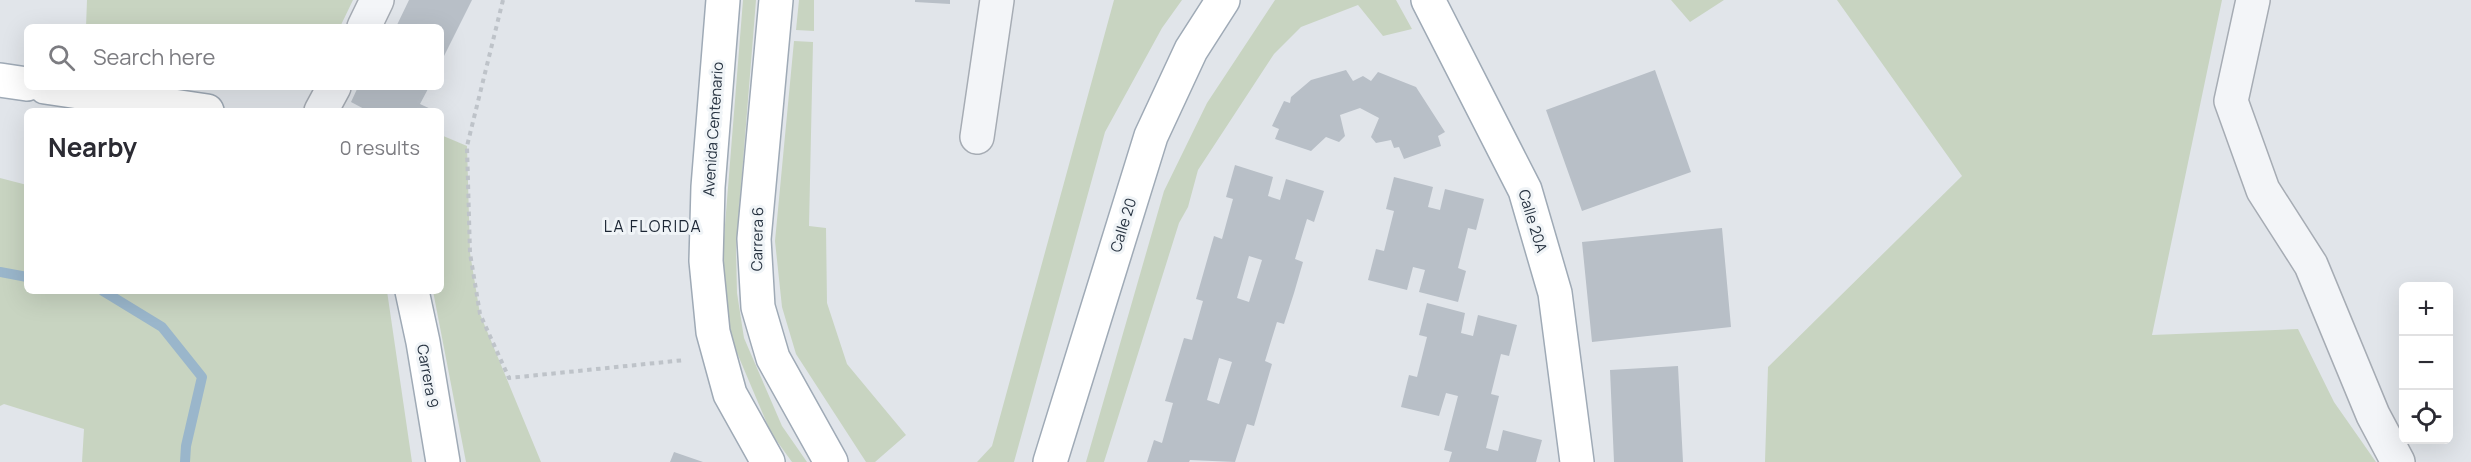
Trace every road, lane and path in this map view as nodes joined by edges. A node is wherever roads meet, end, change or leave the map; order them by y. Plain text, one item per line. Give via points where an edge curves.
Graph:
1 (377, 0) edge
2 (503, 0) edge
3 (723, 0) edge
4 (776, 0) edge
5 (997, 0) edge
6 (1223, 0) edge
7 (1428, 0) edge
8 (2253, 0) edge
9 (365, 24) edge
10 (0, 80) edge
11 (24, 84) edge
12 (65, 90) edge
13 (332, 90) edge
14 (187, 108) edge
15 (323, 108) edge
16 (977, 137) dead end
17 (413, 294) edge
18 (720, 357) junction
19 (442, 462) edge
20 (768, 462) edge
21 (831, 462) edge
22 (1050, 462) edge
23 (1577, 462) edge
24 (2398, 462) edge

1 - 9 street
2 - 18 path via 467,146 470,253 480,314 509,378
3 - 18 main road, Avenida Centenario via 706,261 712,332
4 - 21 main road, Carrera 6 via 754,239 758,307 772,358
5 - 16 street
6 - 22 main road, Calle 20 via 1191,50 1151,136
7 - 23 main road, Calle 20A via 1525,190 1555,292
8 - 24 street via 2231,101 2263,190 2311,265 2373,415
10 - 11 main road
12 - 14 main road
13 - 15 street
17 - 19 main road, Carrera 9
18 - 20 main road, Avenida Centenario via 730,394

